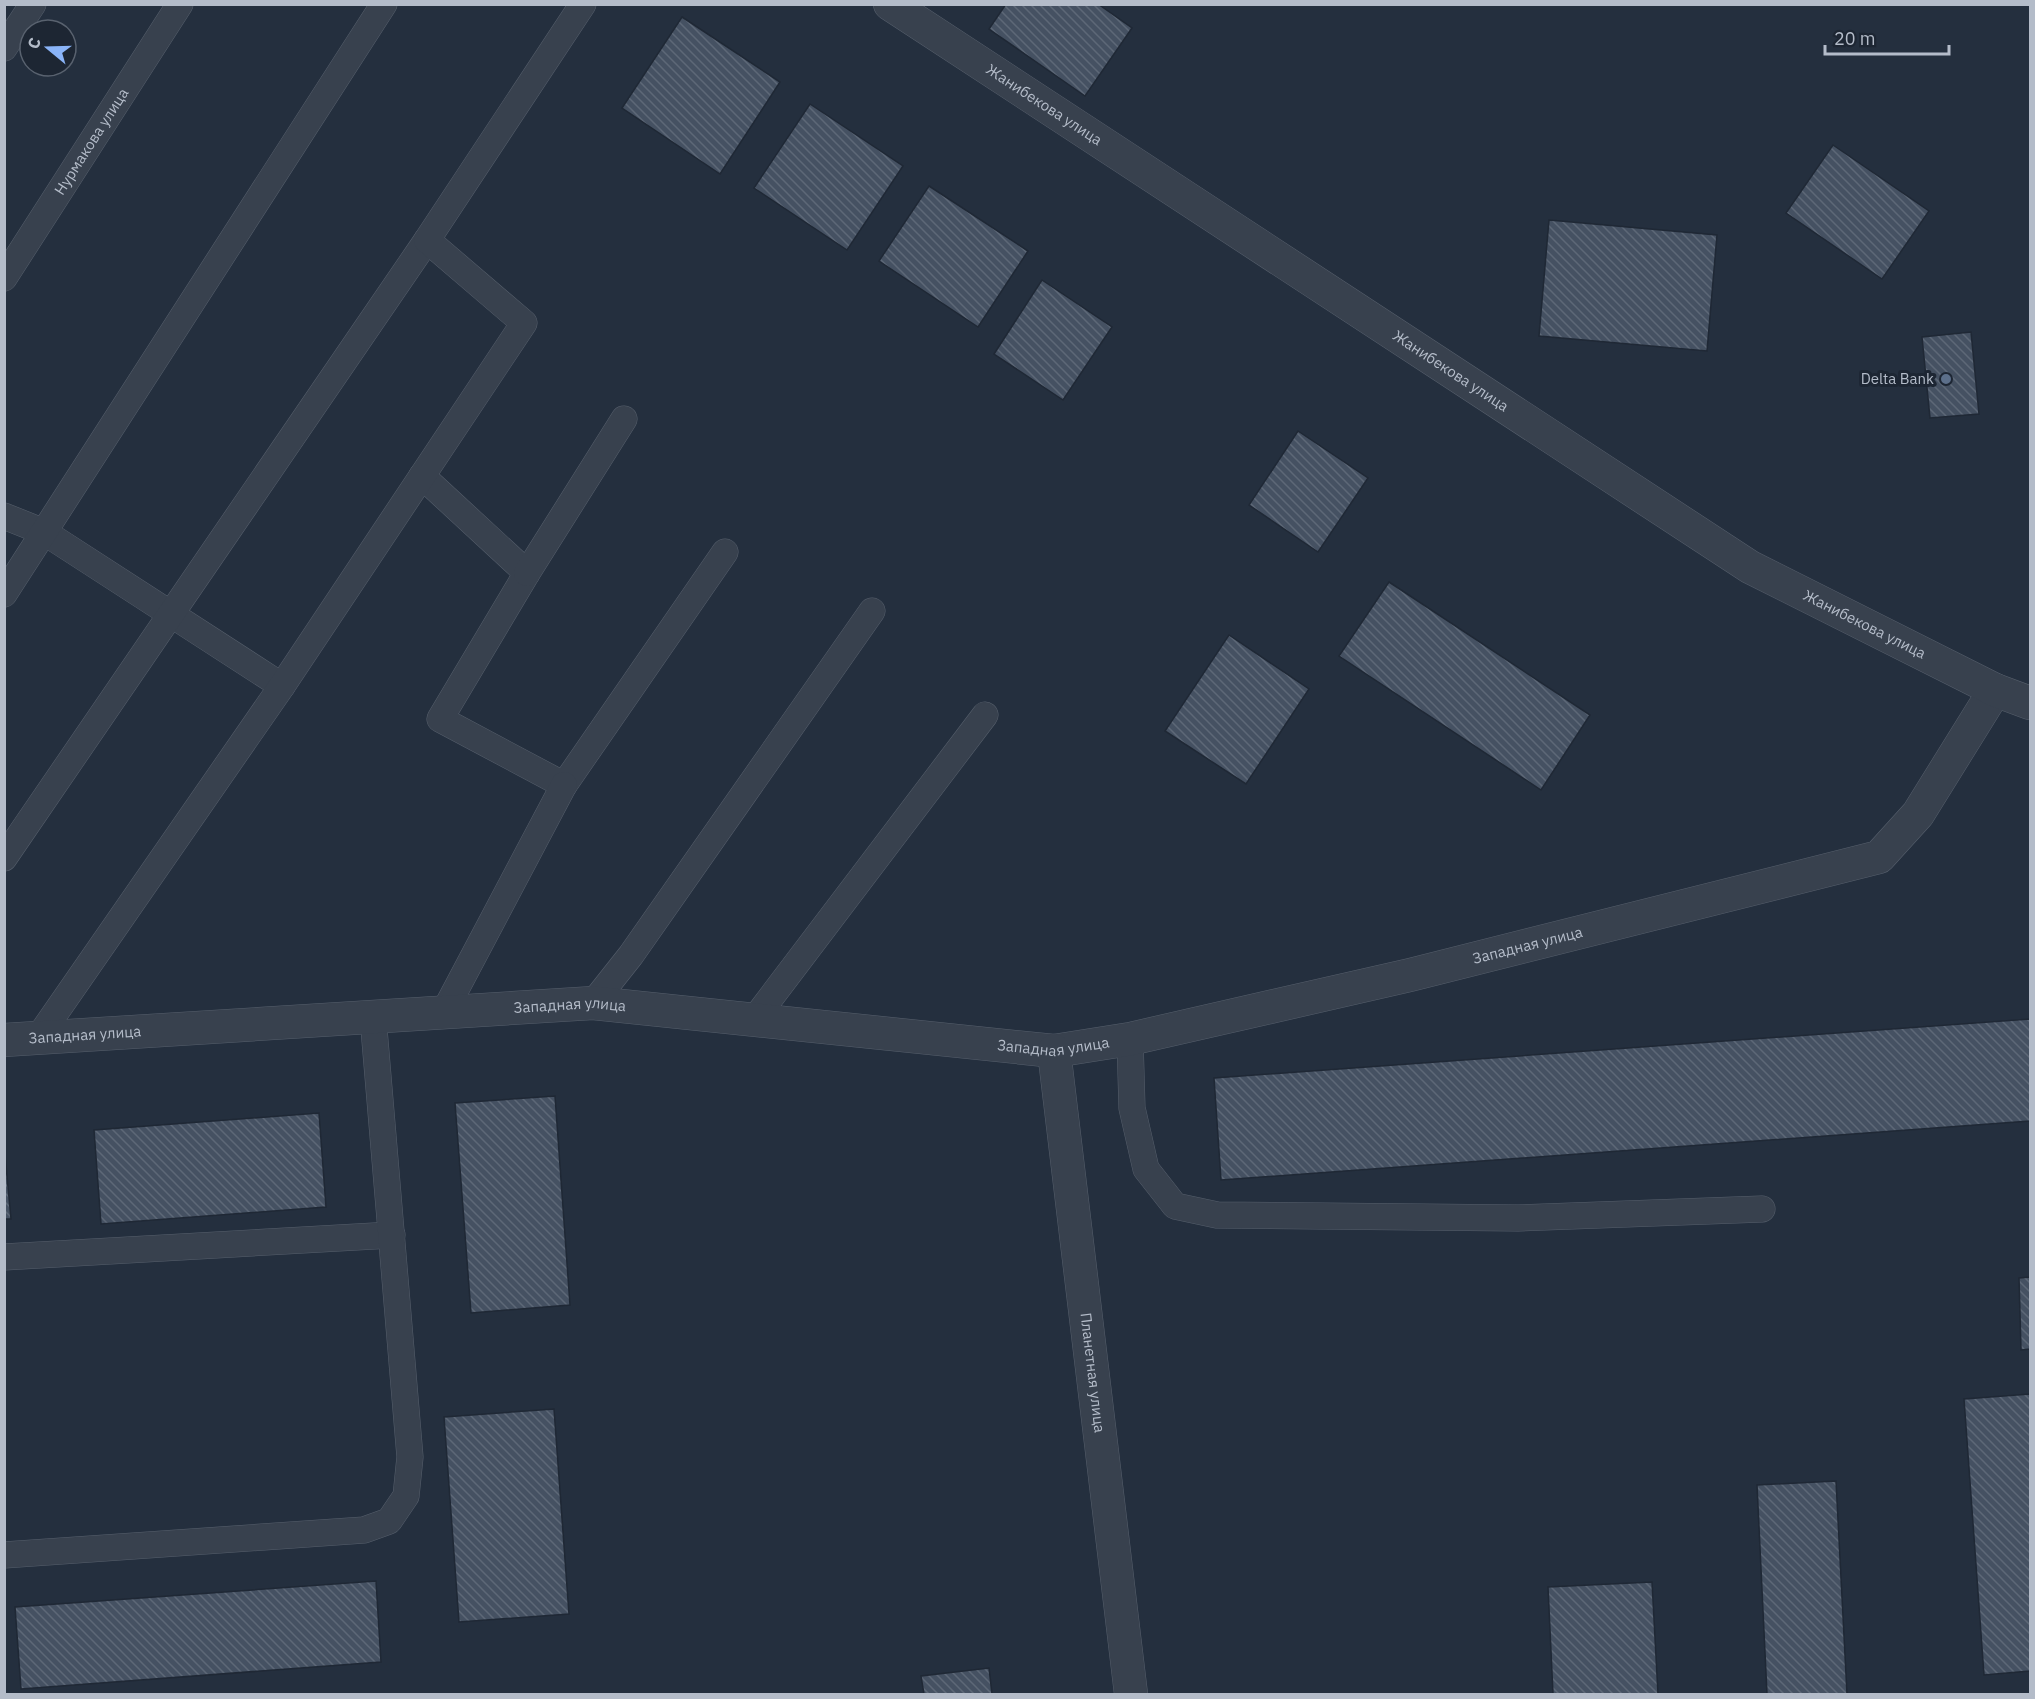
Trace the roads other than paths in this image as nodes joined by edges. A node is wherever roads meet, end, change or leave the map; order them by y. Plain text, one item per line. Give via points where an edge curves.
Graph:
1 (33, 4) edge
2 (180, 4) edge
3 (384, 4) edge
4 (583, 4) edge
5 (890, 4) edge
6 (4, 48) edge
7 (427, 240) junction
8 (4, 278) edge
9 (624, 419) dead end
10 (422, 476) junction
11 (4, 516) edge
12 (45, 532) junction
13 (725, 552) dead end
14 (527, 573) junction
15 (4, 594) edge
16 (872, 611) dead end
17 (171, 614) junction
18 (282, 686) junction
19 (1995, 690) junction
20 (2031, 703) edge
21 (986, 716) dead end
22 (564, 785) junction
23 (4, 858) edge
24 (593, 1003) junction
25 (444, 1012) junction
26 (373, 1017) junction
27 (753, 1021) junction
28 (38, 1038) junction
29 (1130, 1039) junction
30 (4, 1040) edge
31 (1054, 1051) junction
32 (1762, 1209) dead end
33 (392, 1235) junction
34 (4, 1257) edge
35 (4, 1556) edge
36 (1131, 1695) edge

1 - 6 lane
2 - 8 lane, Нурмакова улица
3 - 12 lane
4 - 7 lane
5 - 19 street, Жанибекова улица via 1750,567
7 - 10 lane via 524,323
7 - 17 lane
9 - 14 lane
10 - 14 lane
10 - 18 lane
11 - 12 lane
12 - 15 lane
12 - 17 lane
13 - 22 lane
14 - 22 lane via 440,719
16 - 24 lane via 631,955
17 - 18 lane
17 - 23 lane
18 - 28 lane
19 - 20 street, Жанибекова улица
19 - 29 street, Западная улица via 1918,814 1880,857 1410,975
21 - 27 lane
22 - 25 lane
24 - 25 street, Западная улица
24 - 27 street, Западная улица
25 - 26 street, Западная улица
26 - 28 street, Западная улица
26 - 33 lane
27 - 31 street, Западная улица
28 - 30 street, Западная улица
29 - 31 street, Западная улица
29 - 32 lane via 1132,1108 1146,1169 1175,1206 1217,1215 1518,1218
31 - 36 street, Планетная улица
33 - 34 lane
33 - 35 lane via 410,1457 406,1496 389,1521 364,1530

